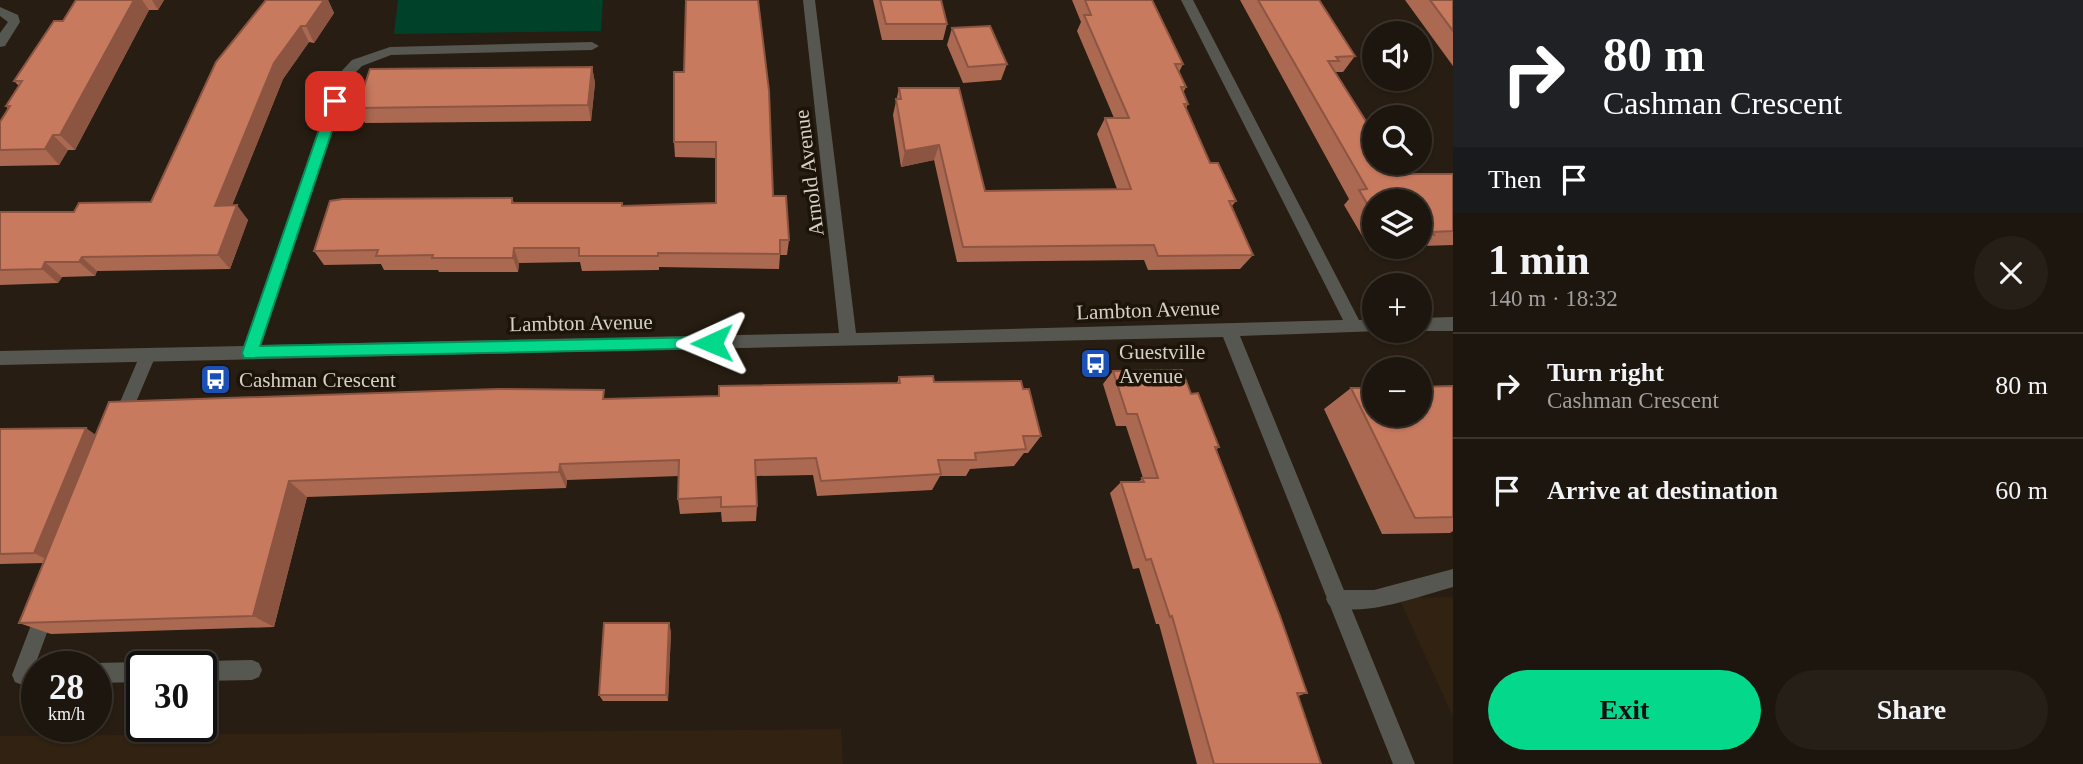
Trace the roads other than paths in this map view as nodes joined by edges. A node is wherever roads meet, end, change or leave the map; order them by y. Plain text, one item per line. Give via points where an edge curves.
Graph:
1 (809, 0) edge
2 (1187, 0) edge
3 (0, 11) edge
4 (0, 43) edge
5 (592, 46) dead end
6 (1453, 324) edge
7 (1432, 325) edge
8 (1354, 326) junction
9 (1362, 326) edge
10 (1229, 330) junction
11 (848, 340) junction
12 (250, 353) junction
13 (148, 355) junction
14 (0, 358) edge
15 (113, 442) edge
16 (1453, 578) edge
17 (52, 597) edge
18 (1335, 599) junction
19 (31, 651) edge
20 (252, 670) dead end
21 (217, 671) edge
22 (1404, 764) edge

1 - 11 street, Arnold Avenue
2 - 8 street
3 - 4 street via 15,22
5 - 12 street via 390,51 357,63 344,76
6 - 7 street
8 - 9 street, Lambton Avenue
8 - 10 street, Lambton Avenue
10 - 11 street, Lambton Avenue
10 - 18 street
11 - 12 street, Lambton Avenue
12 - 13 street, Lambton Avenue
13 - 14 street, Lambton Avenue
13 - 15 lane
16 - 18 lane via 1374,599
17 - 19 lane
18 - 22 street
20 - 21 lane

